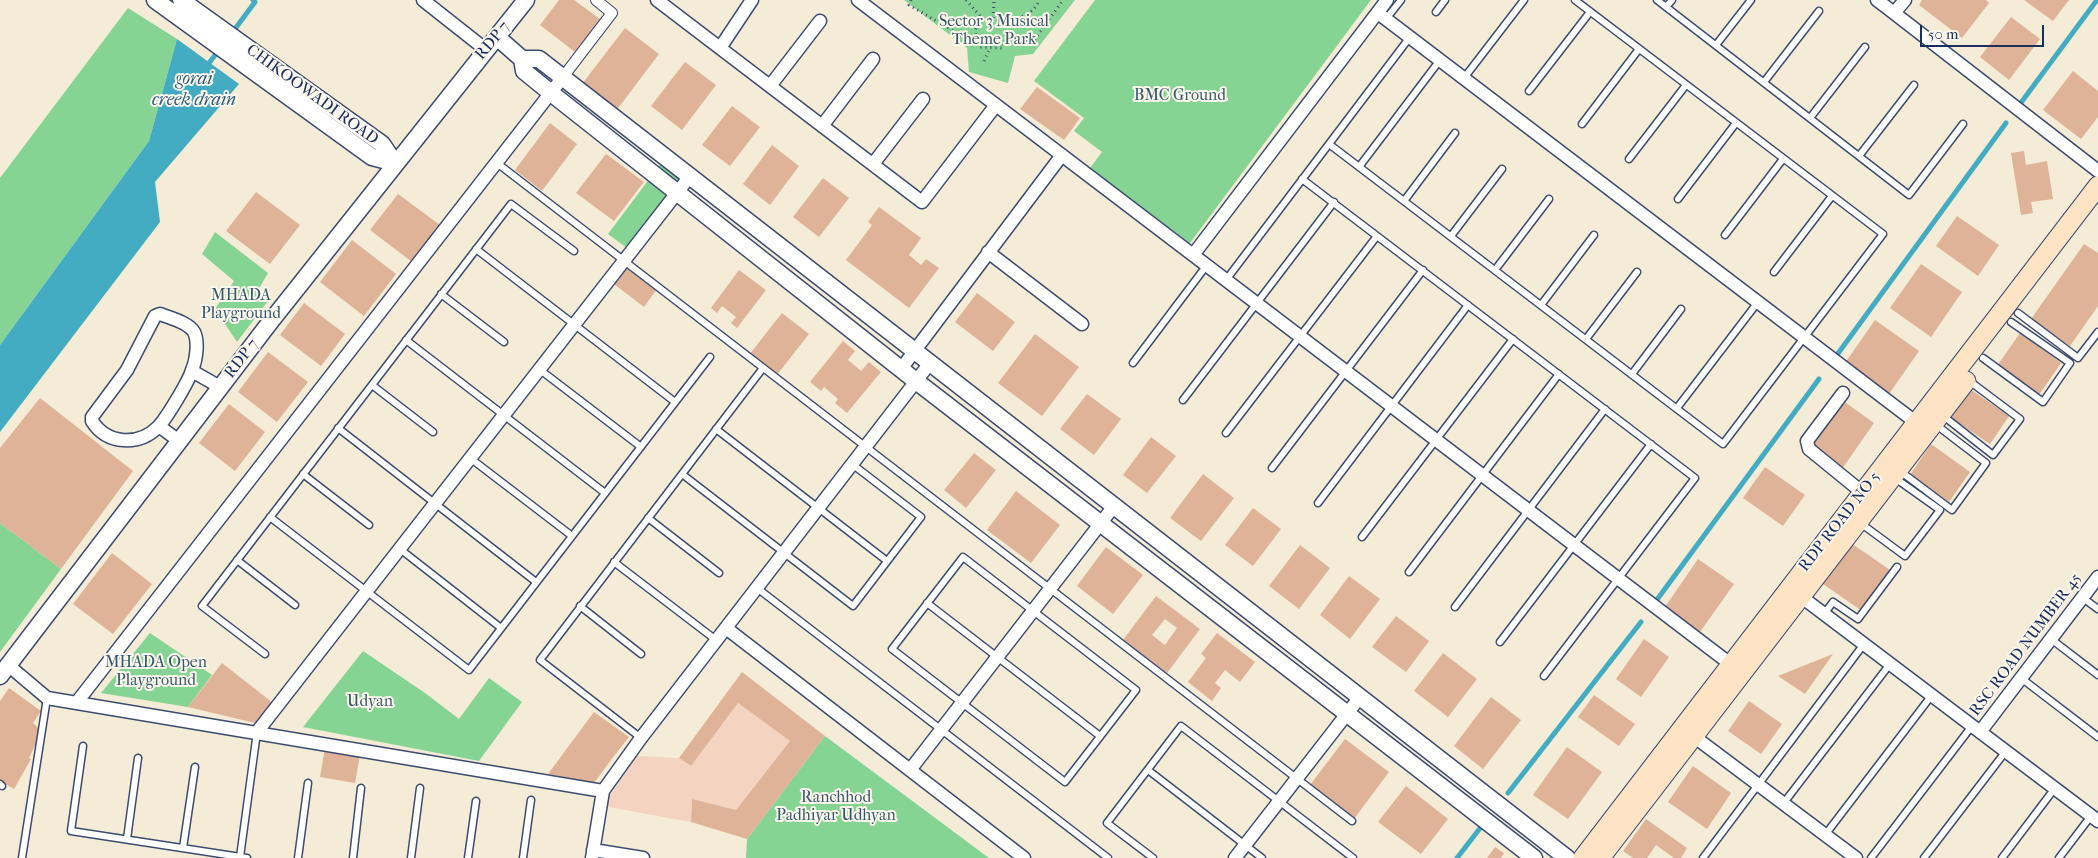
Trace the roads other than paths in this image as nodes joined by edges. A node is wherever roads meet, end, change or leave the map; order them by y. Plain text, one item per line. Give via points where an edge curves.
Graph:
1 (155, 0) edge
2 (423, 0) edge
3 (526, 0) edge
4 (596, 0) edge
5 (656, 0) edge
6 (752, 0) edge
7 (858, 0) edge
8 (1387, 0) edge
9 (1401, 0) edge
10 (1445, 0) edge
11 (1524, 0) edge
12 (1575, 0) edge
13 (1657, 0) edge
14 (1672, 0) edge
15 (1751, 0) edge
16 (1877, 0) edge
17 (1904, 0) edge
18 (672, 5) edge
19 (1666, 7) junction
20 (186, 10) edge
21 (1819, 11) dead end
22 (1436, 12) dead end
23 (1590, 12) junction
24 (1894, 13) junction
25 (1382, 16) junction
26 (820, 21) dead end
27 (497, 37) junction
28 (1410, 37) junction
29 (1716, 45) junction
30 (1865, 47) dead end
31 (720, 48) junction
32 (485, 49) junction
33 (1639, 49) junction
34 (522, 59) junction
35 (873, 60) dead end
36 (1440, 60) junction
37 (563, 77) junction
38 (1464, 78) junction
39 (1764, 82) junction
40 (1686, 84) junction
41 (770, 86) junction
42 (1914, 86) dead end
43 (1529, 91) dead end
44 (551, 93) junction
45 (923, 99) dead end
46 (996, 105) junction
47 (1810, 118) junction
48 (1736, 123) junction
49 (1582, 124) dead end
50 (1963, 124) dead end
51 (822, 126) junction
52 (1455, 134) dead end
53 (1329, 144) junction
54 (1062, 155) junction
55 (1859, 156) junction
56 (1629, 158) dead end
57 (1783, 158) junction
58 (497, 162) junction
59 (395, 163) junction
60 (873, 164) junction
61 (1359, 167) junction
62 (1502, 169) dead end
63 (2098, 171) edge
64 (690, 176) junction
65 (1302, 179) junction
66 (2098, 186) edge
67 (678, 191) junction
68 (1832, 196) junction
69 (1549, 199) dead end
70 (1678, 199) dead end
71 (1404, 201) junction
72 (1334, 202) junction
73 (2098, 207) edge
74 (1594, 235) dead end
75 (1724, 235) dead end
76 (1377, 236) junction
77 (1451, 236) junction
78 (476, 249) junction
79 (574, 251) dead end
80 (988, 252) junction
81 (1193, 255) junction
82 (624, 260) junction
83 (1207, 265) junction
84 (1423, 270) junction
85 (1495, 270) junction
86 (1636, 272) dead end
87 (1774, 272) dead end
88 (1226, 280) junction
89 (441, 294) junction
90 (1758, 302) junction
91 (1257, 303) junction
92 (1468, 305) junction
93 (1541, 305) junction
94 (1682, 309) dead end
95 (2014, 317) junction
96 (1082, 324) dead end
97 (574, 325) junction
98 (2098, 332) edge
99 (1300, 336) junction
100 (1804, 337) junction
101 (1513, 339) junction
102 (1586, 339) junction
103 (406, 340) junction
104 (504, 342) dead end
105 (914, 350) junction
106 (710, 357) dead end
107 (1983, 358) junction
108 (1133, 362) dead end
109 (930, 363) junction
110 (764, 368) junction
111 (901, 368) junction
112 (539, 369) junction
113 (192, 371) junction
114 (1346, 371) junction
115 (1560, 374) junction
116 (1632, 374) junction
117 (1967, 379) junction
118 (916, 381) junction
119 (372, 385) junction
120 (220, 387) junction
121 (1843, 393) dead end
122 (1183, 400) dead end
123 (675, 402) junction
124 (1392, 406) junction
125 (1677, 408) junction
126 (1605, 409) junction
127 (504, 415) junction
128 (1930, 423) junction
129 (159, 426) junction
130 (338, 428) junction
131 (716, 429) junction
132 (433, 432) dead end
133 (1226, 434) dead end
134 (1436, 440) junction
135 (179, 441) junction
136 (1651, 444) junction
137 (866, 446) junction
138 (640, 447) junction
139 (470, 458) junction
140 (852, 464) junction
141 (1272, 468) dead end
142 (1896, 473) junction
143 (303, 474) junction
144 (682, 474) junction
145 (1483, 475) junction
146 (1863, 492) junction
147 (605, 493) junction
148 (1318, 503) dead end
149 (435, 504) junction
150 (1114, 506) junction
151 (818, 508) junction
152 (1529, 510) junction
153 (270, 517) junction
154 (648, 518) junction
155 (1858, 521) junction
156 (1100, 524) junction
157 (369, 525) dead end
158 (572, 536) junction
159 (1362, 537) dead end
160 (1574, 545) junction
161 (399, 549) junction
162 (784, 552) junction
163 (237, 560) junction
164 (887, 561) junction
165 (614, 562) junction
166 (1897, 567) dead end
167 (1409, 572) dead end
168 (718, 573) dead end
169 (2098, 577) edge
170 (1618, 578) junction
171 (536, 582) junction
172 (757, 588) junction
173 (1050, 588) junction
174 (366, 592) junction
175 (1795, 592) junction
176 (2083, 598) junction
177 (928, 603) junction
178 (295, 605) dead end
179 (580, 606) junction
180 (1455, 607) dead end
181 (2098, 609) edge
182 (1034, 610) junction
183 (1824, 614) junction
184 (501, 628) junction
185 (726, 628) junction
186 (2051, 639) junction
187 (716, 640) junction
188 (1500, 642) dead end
189 (1864, 644) junction
190 (265, 654) dead end
191 (641, 654) dead end
192 (997, 657) junction
193 (1890, 664) junction
194 (1738, 669) junction
195 (4, 670) edge
196 (2098, 675) edge
197 (1544, 676) dead end
198 (2021, 678) junction
199 (1932, 695) junction
200 (1360, 697) junction
201 (48, 698) junction
202 (77, 702) junction
203 (962, 703) junction
204 (1347, 714) junction
205 (1976, 729) junction
206 (941, 730) junction
207 (257, 732) junction
208 (1688, 732) junction
209 (1100, 736) junction
210 (2098, 737) edge
211 (641, 738) junction
212 (84, 746) dead end
213 (2006, 751) junction
214 (138, 758) dead end
215 (195, 768) dead end
216 (910, 770) junction
217 (1148, 770) junction
218 (1297, 778) junction
219 (308, 783) dead end
220 (1758, 785) junction
221 (361, 788) dead end
222 (420, 788) dead end
223 (2055, 788) junction
224 (603, 791) junction
225 (531, 800) dead end
226 (476, 801) dead end
227 (1279, 801) junction
228 (1784, 804) junction
229 (2095, 818) edge
230 (1352, 822) dead end
231 (1825, 835) junction
232 (127, 839) junction
233 (1245, 845) junction
234 (183, 848) junction
235 (593, 854) edge
236 (243, 857) edge
237 (22, 858) edge
238 (298, 858) edge
239 (353, 858) edge
240 (411, 858) edge
241 (468, 858) edge
242 (523, 858) edge
243 (644, 858) edge
244 (1024, 858) edge
245 (1108, 858) edge
246 (1153, 858) edge
247 (1236, 858) edge
248 (1262, 858) edge
249 (1353, 858) edge
250 (1534, 858) edge
251 (1567, 858) edge
252 (1583, 858) edge
253 (1600, 858) edge
254 (1703, 858) edge
255 (1856, 858) edge
256 (1871, 858) edge
257 (1924, 858) edge
258 (2002, 858) edge
259 (2059, 858) edge

1 - 20 street, CHIKOOWADI ROAD
2 - 32 street
3 - 27 street, RDP 7
4 - 37 street via 612,13
5 - 18 street
6 - 31 street
7 - 46 street
8 - 25 street
9 - 25 lane
10 - 22 lane
11 - 38 lane
12 - 23 lane
13 - 19 lane
14 - 19 lane
15 - 29 lane
16 - 24 street
17 - 24 street
18 - 31 street
19 - 29 lane
20 - 59 street, CHIKOOWADI ROAD via 372,156
21 - 39 lane
23 - 33 lane
23 - 43 lane
24 - 63 street
25 - 28 street
25 - 81 street
26 - 41 street
27 - 32 street, RDP 7
27 - 34 street
28 - 36 street
28 - 53 lane
29 - 39 lane
30 - 47 lane
31 - 41 street
32 - 59 street, RDP 7
33 - 40 lane
33 - 49 lane
34 - 37 street via 539,59
34 - 44 street via 524,70
35 - 51 street
36 - 38 street
36 - 61 lane
37 - 44 street
37 - 64 street
38 - 90 street
39 - 47 lane
40 - 48 lane
40 - 56 lane
41 - 51 street
42 - 55 lane
44 - 58 street
44 - 67 street
45 - 60 street
46 - 54 street
46 - 60 street via 922,202
47 - 55 lane
48 - 57 lane
48 - 70 lane
50 - 55 lane via 1909,194
51 - 60 street
52 - 71 lane
53 - 61 lane
53 - 65 lane
54 - 80 street
54 - 81 street
57 - 68 lane
57 - 75 lane
58 - 82 lane
58 - 202 street
59 - 120 street, RDP 7
61 - 71 lane
62 - 77 lane
64 - 67 street
64 - 105 street
65 - 72 lane
65 - 88 lane
66 - 128 main road, RDP ROAD NO 5
67 - 82 street
67 - 111 street
68 - 87 lane
68 - 100 lane via 1883,234
69 - 85 lane
71 - 77 lane
72 - 76 lane
72 - 91 lane
73 - 95 main road, RDP ROAD NO 5
74 - 93 lane
76 - 84 lane
76 - 99 lane
77 - 85 lane
78 - 79 lane via 511,204
78 - 89 lane
78 - 97 lane
80 - 96 street
80 - 105 street
81 - 83 street
82 - 97 street
82 - 110 lane
83 - 88 street
83 - 108 lane
84 - 92 lane
84 - 114 lane
85 - 93 lane
86 - 102 lane
88 - 91 street
89 - 103 lane
89 - 104 lane
90 - 100 street
90 - 125 lane
91 - 99 street
91 - 122 lane
92 - 101 lane
92 - 124 lane
93 - 102 lane
94 - 116 lane
95 - 98 lane via 2078,358
95 - 107 main road, RDP ROAD NO 5
95 - 107 lane via 2070,363 2043,402
97 - 112 street
97 - 123 lane
99 - 114 street
99 - 133 lane
100 - 125 lane via 1723,444
100 - 128 street
101 - 115 lane
101 - 134 lane
102 - 116 lane
103 - 119 lane
103 - 127 lane
105 - 109 street
105 - 111 street
106 - 123 lane
107 - 117 main road, RDP ROAD NO 5
109 - 118 street
109 - 150 street
110 - 131 lane
110 - 137 lane
111 - 118 street
112 - 127 street
112 - 138 lane
113 - 120 street
113 - 129 street
113 - 129 street via 195,358 192,329 160,314 155,316 127,370 92,417 108,437 116,440 140,439
114 - 124 street
114 - 141 lane
115 - 126 lane
115 - 145 lane
116 - 125 lane
117 - 128 main road, RDP ROAD NO 5
117 - 128 lane via 2020,419 1993,455
118 - 137 street
118 - 156 street
119 - 130 lane
119 - 132 lane
120 - 135 street, RDP 7
121 - 146 street via 1807,441 1808,449
123 - 138 lane
124 - 134 street
124 - 148 lane
126 - 136 lane
126 - 152 lane
127 - 139 street
127 - 147 lane
128 - 142 main road, RDP ROAD NO 5
128 - 142 lane via 1986,463 1952,510
128 - 146 main road, RDP ROAD NO 5
129 - 135 street
130 - 143 lane
130 - 149 lane
131 - 144 lane
131 - 151 lane
134 - 145 street
134 - 159 lane
135 - 195 street, RDP 7
136 - 160 lane
136 - 170 lane via 1695,478
137 - 140 street
137 - 173 lane
138 - 147 lane
139 - 149 street
139 - 158 lane
140 - 151 street
140 - 164 lane via 921,517
142 - 155 main road, RDP ROAD NO 5
142 - 155 lane via 1940,510 1905,556
143 - 153 lane
143 - 157 lane
144 - 154 lane
144 - 162 lane
145 - 152 street
145 - 167 lane
146 - 175 main road, RDP ROAD NO 5
147 - 158 lane
149 - 161 street
149 - 171 lane
150 - 156 street
150 - 200 street
151 - 162 street
151 - 164 lane
152 - 160 street
152 - 180 lane
153 - 163 lane
153 - 174 lane
154 - 165 lane
154 - 168 lane
155 - 175 main road, RDP ROAD NO 5
156 - 173 street
156 - 204 street
158 - 171 lane
160 - 170 street
160 - 188 lane
161 - 174 street
161 - 184 lane
162 - 164 lane via 853,606
162 - 172 street
163 - 178 lane
163 - 190 lane via 202,606
165 - 179 lane
165 - 187 lane
166 - 183 lane via 1858,619 1833,602
169 - 176 street, RSC ROAD NUMBER 45
170 - 194 street
170 - 197 lane
171 - 184 lane
172 - 185 street
172 - 206 lane
173 - 182 street
173 - 218 lane
174 - 184 lane via 468,670
174 - 207 street
175 - 183 street
175 - 194 main road, RDP ROAD NO 5
176 - 181 lane
176 - 186 street, RSC ROAD NUMBER 45
177 - 182 lane via 963,557
177 - 192 lane
177 - 203 lane via 892,649
179 - 191 lane
179 - 211 lane via 540,660
182 - 192 street
182 - 209 lane via 1136,690
183 - 189 street
185 - 187 street
185 - 216 street
186 - 196 lane
186 - 198 street, RSC ROAD NUMBER 45
187 - 211 street
189 - 193 street
189 - 220 lane
192 - 203 street
192 - 209 lane
193 - 199 street
193 - 228 lane
194 - 208 main road, RDP ROAD NO 5
195 - 201 street
198 - 205 street, RSC ROAD NUMBER 45
198 - 210 lane
199 - 205 street
199 - 231 lane
200 - 204 street
200 - 251 street
201 - 202 street
201 - 237 lane
202 - 207 street
203 - 206 street
203 - 209 lane via 1065,782
204 - 218 street
204 - 250 street
205 - 213 street
205 - 256 lane
206 - 216 street
206 - 245 lane
207 - 224 street
207 - 236 lane
208 - 220 street
208 - 252 main road, RDP ROAD NO 5
208 - 253 main road, RDP ROAD NO 5
211 - 224 street
212 - 232 lane via 71,831
213 - 223 street
213 - 257 lane
214 - 232 lane
215 - 234 lane
216 - 244 street
217 - 227 lane via 1181,726
217 - 233 lane
217 - 246 lane via 1107,823
218 - 227 street
218 - 230 lane
219 - 238 lane
220 - 228 street
220 - 254 lane
221 - 239 lane
222 - 240 lane
223 - 229 street
223 - 258 lane
224 - 235 street
225 - 242 lane
226 - 241 lane
227 - 233 street
227 - 249 lane
228 - 231 street
229 - 259 lane
231 - 255 street
232 - 234 lane
233 - 247 street
233 - 248 lane
234 - 236 lane
235 - 243 street

